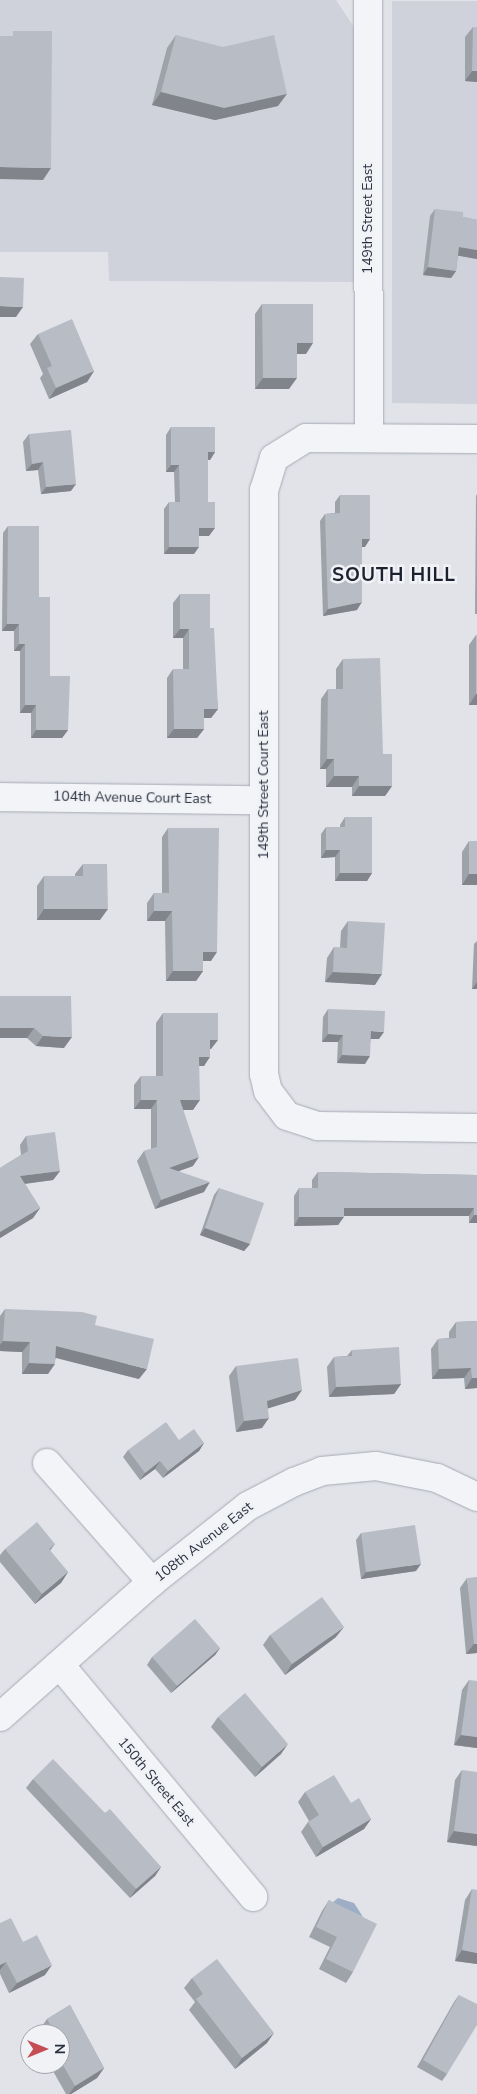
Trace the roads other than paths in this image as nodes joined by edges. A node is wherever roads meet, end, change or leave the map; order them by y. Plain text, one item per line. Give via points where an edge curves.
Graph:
1 (368, 0) edge
2 (369, 438) junction
3 (477, 439) edge
4 (0, 796) edge
5 (264, 800) junction
6 (477, 1128) edge
7 (47, 1463) dead end
8 (477, 1497) edge
9 (152, 1582) junction
10 (60, 1665) junction
11 (0, 1717) edge
12 (253, 1897) dead end

1 - 2 street, 149th Street East
2 - 3 street
2 - 5 street, 149th Street Court East via 306,438 274,458 264,490
4 - 5 street, 104th Avenue Court East
5 - 6 street, 149th Street Court East via 264,1074 268,1092 280,1110 300,1122 318,1126
7 - 9 street
8 - 9 street, 108th Avenue East via 408,1469 376,1466 322,1471 248,1506
9 - 10 street, 108th Avenue East
10 - 11 street, 108th Avenue East
10 - 12 street, 150th Street East

